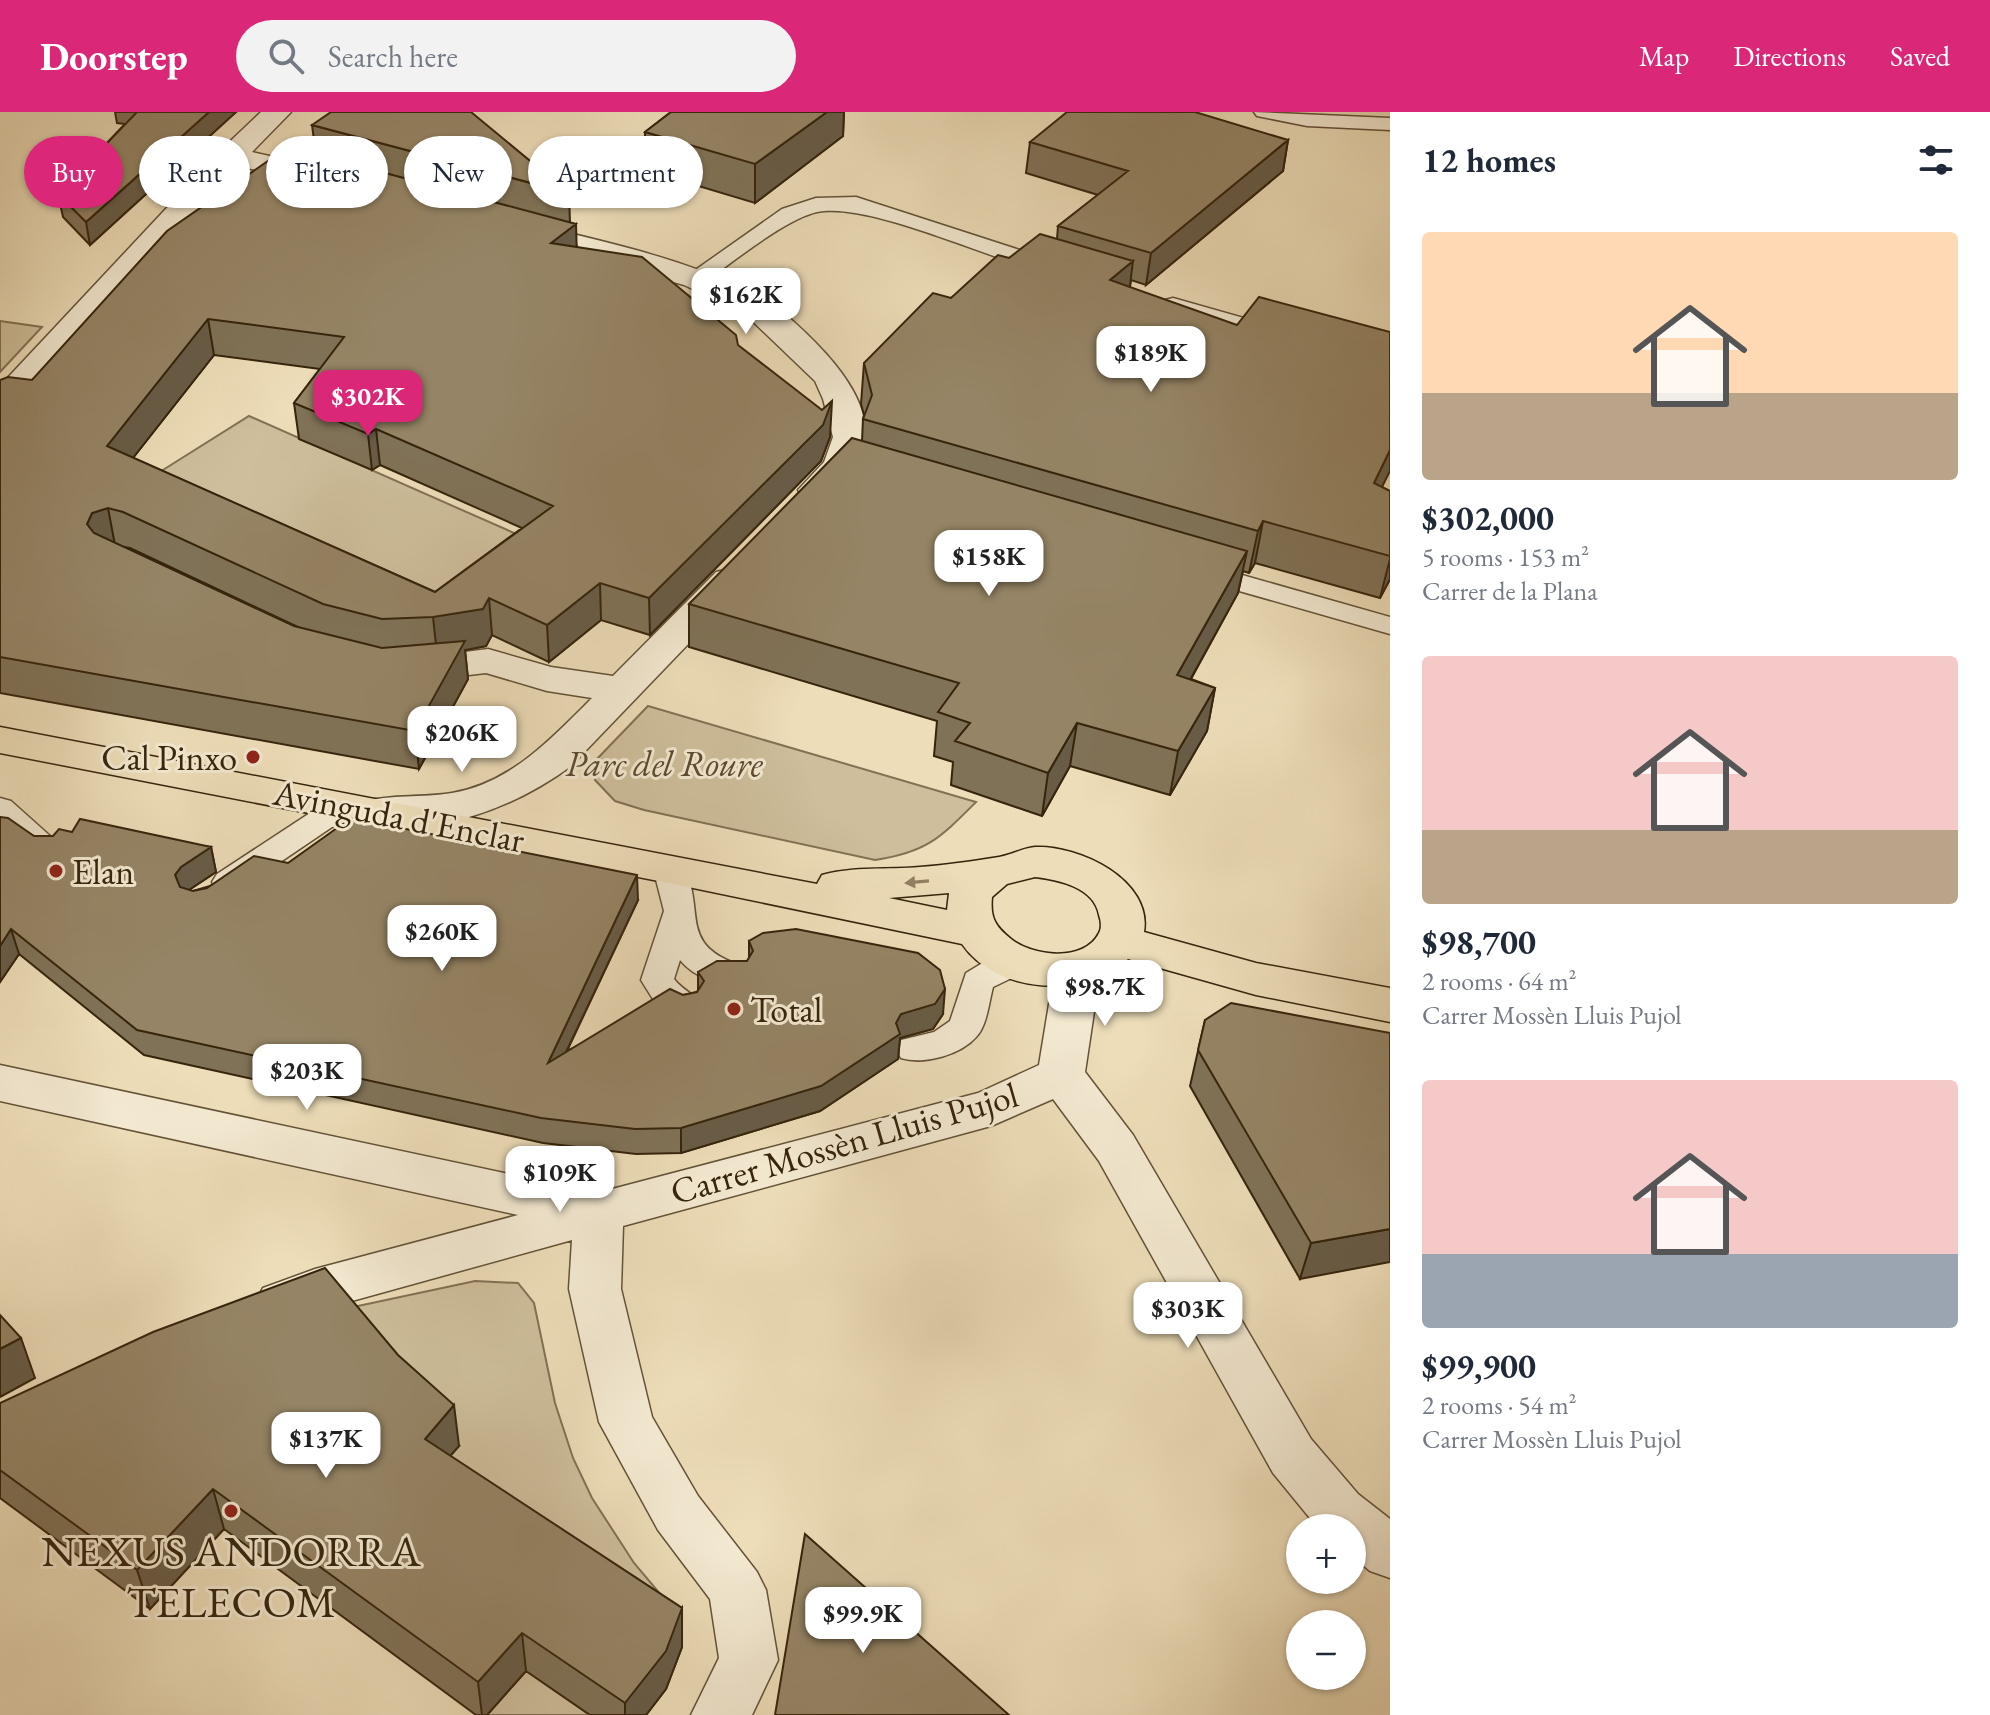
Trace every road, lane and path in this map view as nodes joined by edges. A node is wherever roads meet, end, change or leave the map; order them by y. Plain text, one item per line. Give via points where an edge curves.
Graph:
1 (277, 112) edge
2 (1264, 112) edge
3 (1390, 124) edge
4 (250, 138) edge
5 (183, 208) edge
6 (482, 220) edge
7 (1077, 276) edge
8 (695, 278) junction
9 (1151, 298) edge
10 (1300, 342) edge
11 (0, 406) edge
12 (796, 510) edge
13 (753, 555) edge
14 (1173, 563) edge
15 (1390, 626) edge
16 (372, 668) edge
17 (622, 690) junction
18 (0, 740) edge
19 (0, 808) edge
20 (371, 811) junction
21 (48, 851) edge
22 (686, 871) junction
23 (994, 872) junction
24 (199, 902) edge
25 (677, 918) junction
26 (973, 931) junction
27 (1101, 953) junction
28 (1014, 963) junction
29 (734, 975) edge
30 (976, 990) junction
31 (684, 1005) edge
32 (1390, 1005) edge
33 (943, 1014) edge
34 (913, 1049) dead end
35 (1061, 1075) junction
36 (0, 1083) edge
37 (598, 1213) junction
38 (244, 1316) edge
39 (1390, 1553) edge
40 (721, 1715) edge

1 - 4 street
2 - 3 lane
5 - 11 street
6 - 8 street
7 - 8 lane via 856,204 816,205 790,214
8 - 12 street via 754,305 830,377 840,399 855,470
9 - 10 lane
13 - 17 street
14 - 15 lane
16 - 17 street via 437,669 488,661 547,679
17 - 20 street via 557,757 508,790 466,807
18 - 20 main road, Avinguda d'Enclar
19 - 21 lane
20 - 22 main road, Avinguda d'Enclar
20 - 24 lane via 324,818
23 -> 22 main road, Avinguda d'Enclar via 841,887
22 - 25 lane
22 - 26 main road, Avinguda d'Enclar
23 - 26 main road via 972,891 968,917
23 - 27 main road via 1024,863 1057,864 1098,881 1121,910 1123,926
25 - 29 lane via 697,960
25 - 31 lane via 657,980 668,996
26 - 28 main road
27 - 28 main road via 1062,970
27 - 32 main road
27 - 35 street via 1074,992
28 - 30 lane via 989,973
30 - 33 lane
30 - 34 lane via 965,1028 943,1043
35 - 37 street, Carrer Mossèn Lluis Pujol via 991,1108
35 - 39 street via 1116,1148 1292,1456 1338,1511
36 - 37 street
37 - 38 street, Carrer Mossèn Lluis Pujol via 315,1290
37 - 40 street via 595,1289 626,1422 678,1513 737,1590 749,1660

